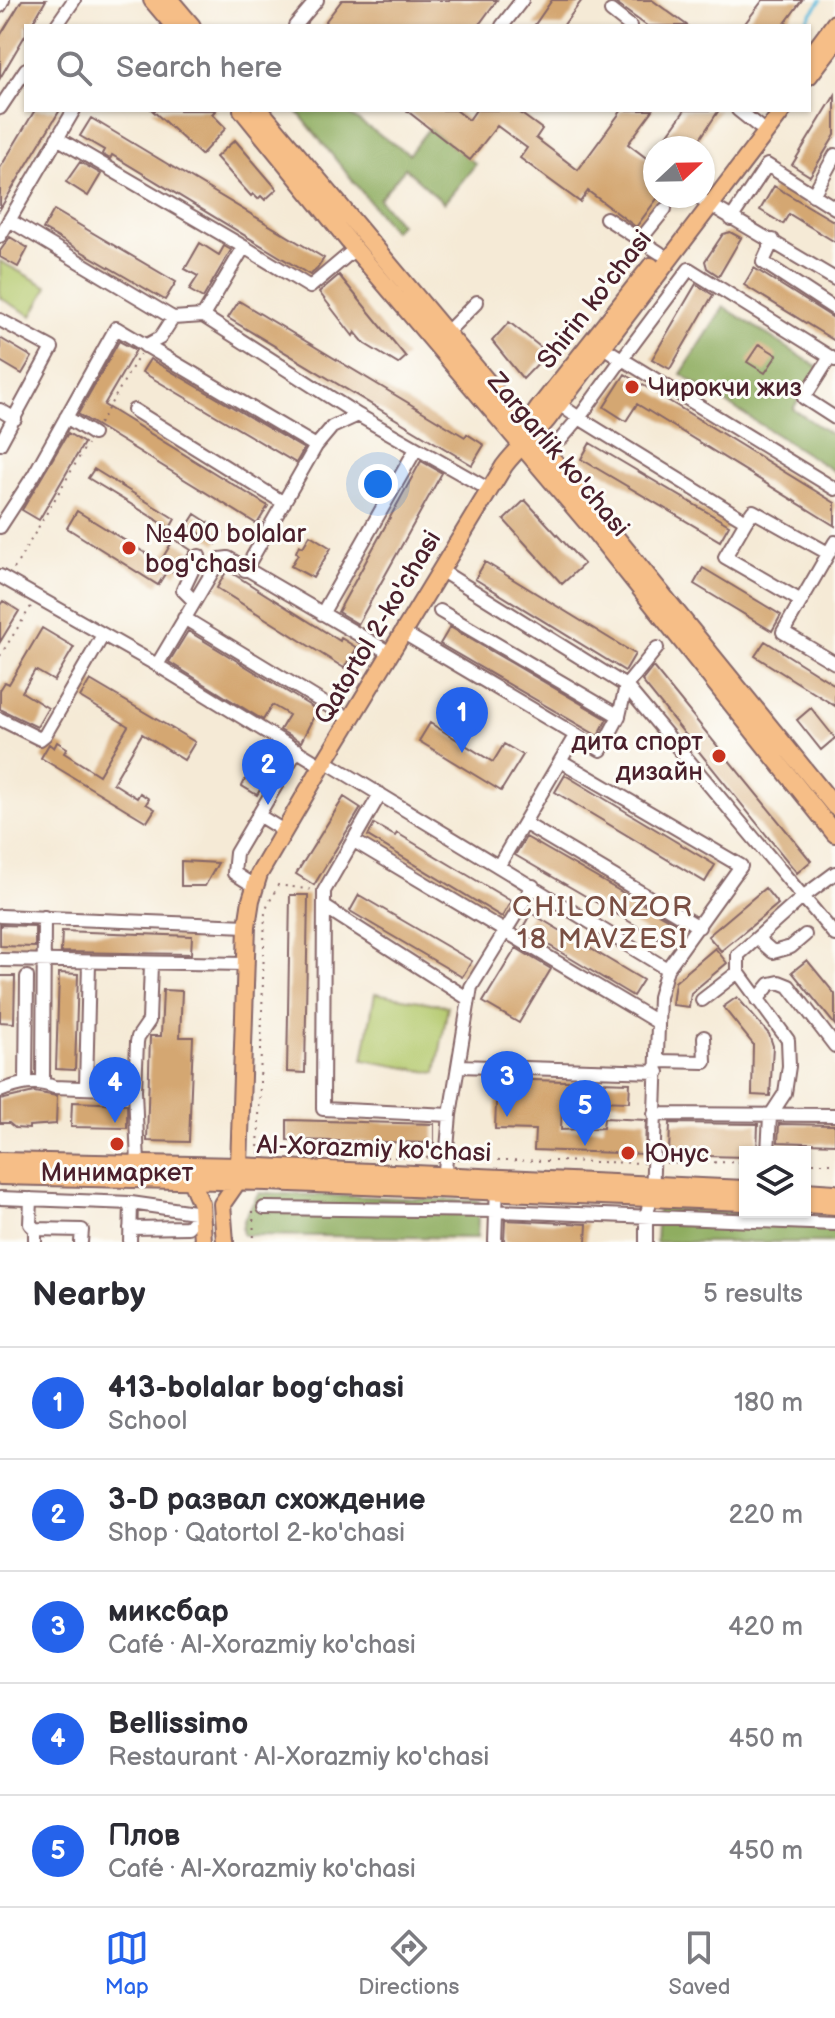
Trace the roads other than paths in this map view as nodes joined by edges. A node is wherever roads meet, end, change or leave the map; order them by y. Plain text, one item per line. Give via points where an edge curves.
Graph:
1 (3, 0) edge
2 (74, 0) edge
3 (152, 0) edge
4 (170, 0) edge
5 (317, 0) edge
6 (522, 0) edge
7 (0, 6) edge
8 (611, 11) dead end
9 (835, 23) edge
10 (57, 24) edge
11 (172, 24) edge
12 (190, 24) edge
13 (297, 24) edge
14 (504, 24) edge
15 (627, 24) edge
16 (835, 42) edge
17 (820, 58) edge
18 (24, 72) edge
19 (0, 108) edge
20 (73, 112) edge
21 (244, 112) edge
22 (262, 112) edge
23 (740, 112) edge
24 (768, 112) edge
25 (781, 112) edge
26 (758, 126) junction
27 (57, 138) junction
28 (747, 149) junction
29 (835, 155) edge
30 (767, 165) junction
31 (715, 191) edge
32 (813, 195) junction
33 (701, 208) edge
34 (702, 208) edge
35 (714, 208) edge
36 (835, 208) edge
37 (665, 209) dead end
38 (606, 218) dead end
39 (731, 219) junction
40 (9, 220) junction
41 (0, 236) edge
42 (640, 240) junction
43 (773, 240) junction
44 (244, 247) junction
45 (355, 249) junction
46 (660, 253) junction
47 (835, 279) edge
48 (477, 302) dead end
49 (835, 309) edge
50 (203, 316) junction
51 (173, 318) junction
52 (0, 320) edge
53 (446, 333) junction
54 (597, 343) junction
55 (145, 346) junction
56 (832, 358) edge
57 (622, 359) junction
58 (559, 404) junction
59 (0, 410) edge
60 (134, 410) dead end
61 (358, 415) junction
62 (66, 417) junction
63 (579, 418) junction
64 (835, 418) edge
65 (15, 419) junction
66 (93, 434) road end
67 (526, 436) junction
68 (562, 438) dead end
69 (0, 444) edge
70 (316, 446) junction
71 (416, 449) junction
72 (488, 489) junction
73 (835, 489) edge
74 (284, 503) junction
75 (746, 521) junction
76 (0, 527) edge
77 (832, 547) edge
78 (199, 556) dead end
79 (245, 570) junction
80 (440, 570) junction
81 (3, 581) edge
82 (194, 601) junction
83 (801, 601) junction
84 (440, 611) dead end
85 (322, 614) junction
86 (184, 618) junction
87 (402, 632) junction
88 (103, 635) junction
89 (657, 648) dead end
90 (390, 653) junction
91 (835, 663) edge
92 (157, 665) junction
93 (626, 686) junction
94 (619, 716) junction
95 (0, 719) edge
96 (350, 719) junction
97 (575, 736) junction
98 (297, 750) junction
99 (561, 761) junction
100 (323, 763) junction
101 (380, 794) junction
102 (835, 807) edge
103 (258, 815) junction
104 (524, 823) junction
105 (284, 831) junction
106 (835, 834) edge
107 (354, 841) junction
108 (499, 865) junction
109 (835, 873) edge
110 (254, 886) junction
111 (533, 886) junction
112 (804, 896) junction
113 (325, 907) junction
114 (0, 916) edge
115 (44, 917) junction
116 (247, 926) junction
117 (699, 927) junction
118 (504, 930) junction
119 (805, 935) dead end
120 (835, 935) edge
121 (758, 939) junction
122 (0, 960) edge
123 (44, 960) junction
124 (89, 962) junction
125 (151, 964) junction
126 (246, 964) junction
127 (667, 969) junction
128 (738, 972) junction
129 (27, 977) dead end
130 (467, 998) junction
131 (702, 1000) dead end
132 (757, 1000) junction
133 (657, 1022) junction
134 (704, 1037) dead end
135 (835, 1046) edge
136 (458, 1066) junction
137 (658, 1067) junction
138 (43, 1082) junction
139 (26, 1083) junction
140 (86, 1087) junction
141 (135, 1090) junction
142 (0, 1091) edge
143 (654, 1114) junction
144 (450, 1115) junction
145 (835, 1115) edge
146 (770, 1116) junction
147 (768, 1146) edge
148 (0, 1161) edge
149 (138, 1164) junction
150 (239, 1174) junction
151 (444, 1174) junction
152 (0, 1176) edge
153 (191, 1181) junction
154 (497, 1185) junction
155 (739, 1189) edge
156 (652, 1191) junction
157 (811, 1191) edge
158 (835, 1193) edge
159 (0, 1198) edge
160 (31, 1199) junction
161 (739, 1201) edge
162 (131, 1203) junction
163 (811, 1204) edge
164 (258, 1206) road end
165 (835, 1206) edge
166 (201, 1208) junction
167 (496, 1211) junction
168 (223, 1212) junction
169 (646, 1215) junction
170 (835, 1224) edge
171 (171, 1228) junction
172 (130, 1235) edge
173 (35, 1236) edge
174 (81, 1242) edge
175 (172, 1242) edge
176 (203, 1242) edge
177 (225, 1242) edge
178 (495, 1242) edge
179 (646, 1242) edge

1 - 7 street
2 - 10 street
3 - 11 main road
4 - 12 main road
5 - 13 street
6 - 14 street
8 - 15 street
9 - 17 main road
16 - 17 main road
18 - 19 street
20 - 27 street
21 - 45 main road, Zargarlik ko'chasi
22 - 53 main road, Zargarlik ko'chasi
23 - 26 street
24 - 26 main road, Shirin ko'chasi
25 - 28 main road, Shirin ko'chasi
26 - 28 main road, Shirin ko'chasi
27 - 40 street
27 - 44 street
28 - 30 street
28 - 31 main road, Shirin ko'chasi
29 - 32 street
30 - 32 street
30 - 39 street
32 - 36 street
33 - 46 main road, Shirin ko'chasi
34 - 54 main road, Shirin ko'chasi
35 - 39 street
37 - 42 street
38 - 42 street
39 - 43 street
40 - 41 street
40 - 51 street
42 - 46 street
43 - 47 street
43 - 49 street via 763,262
44 - 45 street via 310,287
44 - 50 street
45 - 67 main road, Zargarlik ko'chasi
46 - 54 main road, Shirin ko'chasi
48 - 53 street
50 - 51 street
50 - 61 street
51 - 55 street via 160,338
52 - 65 street via 52,348
53 - 67 main road, Zargarlik ko'chasi
54 - 57 street
54 - 58 main road, Shirin ko'chasi
54 - 67 main road, Shirin ko'chasi
55 - 62 street via 116,328
55 - 70 street
56 - 57 street via 689,269
56 - 64 street via 804,398
57 - 63 street
57 - 73 street
58 - 63 street
58 - 67 main road, Shirin ko'chasi
59 - 65 street
60 - 74 street
61 - 70 street via 332,427
61 - 71 street
62 - 66 street
62 - 76 street
63 - 68 street
63 - 75 street
65 - 69 street
67 - 72 main road, Qatortol 2-ko'chasi
67 - 102 main road, Zargarlik ko'chasi
67 - 106 main road, Zargarlik ko'chasi via 595,532
70 - 74 street
71 - 72 street
71 - 85 street
72 - 80 main road, Qatortol 2-ko'chasi
74 - 79 street
75 - 77 street via 753,511
75 - 83 street via 725,557
77 - 83 street
78 - 82 street via 183,590
79 - 82 street via 228,558 220,559
79 - 85 street
80 - 87 main road, Qatortol 2-ko'chasi
80 - 93 street
81 - 88 street
82 - 86 street
83 - 91 street via 783,632
84 - 94 street
85 - 90 street
86 - 92 street
86 - 96 street
87 - 90 main road, Qatortol 2-ko'chasi
87 - 97 street
88 - 92 street
88 - 95 street via 45,735 33,737
89 - 93 street
90 - 96 main road, Qatortol 2-ko'chasi
92 - 98 street
93 - 94 street
93 - 112 street
94 - 97 street via 601,750
96 - 100 main road, Qatortol 2-ko'chasi
97 - 99 street
98 - 100 street
98 - 103 street
99 - 104 street
99 - 117 street via 741,866
100 - 101 street
100 - 105 main road, Qatortol 2-ko'chasi
101 - 107 street
101 - 108 street
103 - 105 street
103 - 110 street via 233,865 234,873
104 - 108 street
104 - 117 street
105 - 110 main road, Qatortol 2-ko'chasi
107 - 113 street via 324,891
107 - 118 street
108 - 111 street
109 - 112 street
110 - 116 main road, Qatortol 2-ko'chasi
111 - 118 street
111 - 127 street
112 - 120 street
112 - 121 street
113 - 130 street
113 - 144 street via 323,1109
114 - 115 street
115 - 116 street
115 - 123 street
116 - 126 main road, Qatortol 2-ko'chasi
117 - 127 street
118 - 130 street
118 - 133 street
119 - 121 street via 791,947 773,952
121 - 128 street via 738,955
122 - 123 street
123 - 124 street
123 - 138 street
124 - 125 street
124 - 140 street
125 - 126 street
125 - 141 street via 149,1021 138,1037
126 - 150 main road, Qatortol 2-ko'chasi
127 - 133 street
128 - 131 street
128 - 132 street
129 - 139 street
130 - 136 street
132 - 135 street via 770,984 789,986
132 - 146 street via 790,1050 785,1093
133 - 137 street
134 - 137 street via 705,1062
136 - 137 street
136 - 144 street
137 - 143 street
138 - 139 street
138 - 140 street
139 - 142 street
140 - 141 street
141 - 149 street
143 - 146 street
143 - 156 street
144 - 151 street
145 - 146 street
146 - 147 street
148 - 149 main road
149 - 150 main road via 214,1166
150 - 151 main road, Al-Xorazmiy ko'chasi
150 - 153 main road, Al-Xorazmiy ko'chasi
150 - 166 main road
150 - 168 main road, Qatortol 2-ko'chasi via 222,1204
151 - 154 main road, Al-Xorazmiy ko'chasi
152 - 153 main road, Al-Xorazmiy ko'chasi
153 - 166 main road
154 - 156 main road, Al-Xorazmiy ko'chasi
154 - 167 street
155 - 156 main road, Al-Xorazmiy ko'chasi
156 - 161 main road, Al-Xorazmiy ko'chasi
156 - 169 street
157 - 158 main road
159 - 160 street
160 - 162 street
160 - 173 street
162 - 166 street
162 - 172 street
163 - 165 main road
164 - 167 street
166 - 168 main road
166 - 171 street via 192,1226
166 - 176 main road
167 - 169 street
167 - 178 street
168 - 177 main road, Qatortol 2-ko'chasi
169 - 170 street
169 - 179 street
171 - 172 street
171 - 175 street
173 - 174 street via 82,1230

